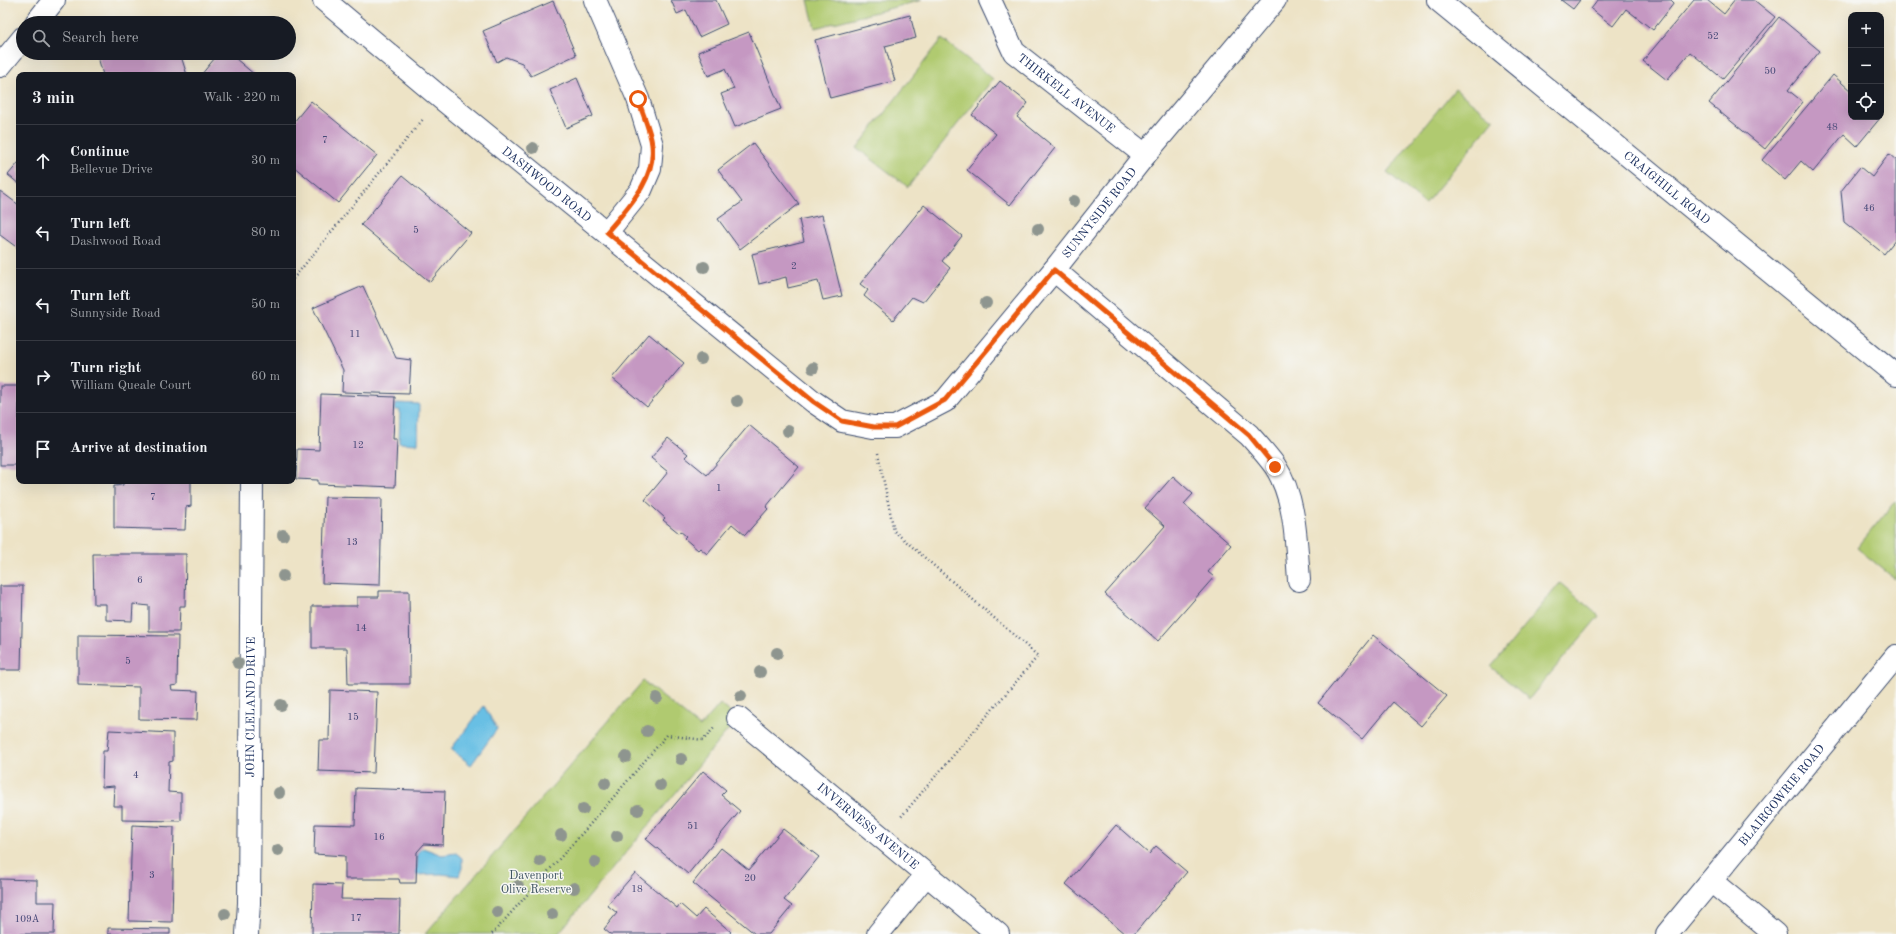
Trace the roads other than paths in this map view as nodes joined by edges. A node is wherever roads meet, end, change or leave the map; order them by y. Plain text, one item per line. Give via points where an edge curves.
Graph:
1 (54, 0) edge
2 (324, 0) edge
3 (595, 0) edge
4 (990, 0) edge
5 (1274, 0) edge
6 (1438, 0) edge
7 (41, 16) edge
8 (16, 47) edge
9 (0, 66) edge
10 (1145, 155) junction
11 (607, 232) junction
12 (1054, 270) junction
13 (1896, 375) edge
14 (895, 427) joint
15 (252, 484) edge
16 (1299, 580) dead end
17 (1896, 656) edge
18 (738, 718) road end
19 (926, 875) junction
20 (1711, 881) junction
21 (247, 934) edge
22 (878, 934) edge
23 (998, 934) edge
24 (1667, 934) edge
25 (1775, 934) edge

1 - 7 street
2 - 11 street, DASHWOOD ROAD
3 - 11 street via 638,99 652,146 650,169 641,190
4 - 10 street, THIRKELL AVENUE via 1014,52
5 - 10 street, SUNNYSIDE ROAD
6 - 13 street, CRAIGHILL ROAD
8 - 9 street
10 - 12 street, SUNNYSIDE ROAD
11 - 14 street, DASHWOOD ROAD via 814,402 842,421 874,427
12 - 14 street, SUNNYSIDE ROAD via 945,400
12 - 16 street via 1249,435 1275,467 1284,484 1294,520
15 - 21 street, JOHN CLELAND DRIVE via 250,903
17 - 20 street, BLAIRGOWRIE ROAD
18 - 19 street, INVERNESS AVENUE
19 - 22 street
19 - 23 street, INVERNESS AVENUE
20 - 24 street, BLAIRGOWRIE ROAD
20 - 25 street

